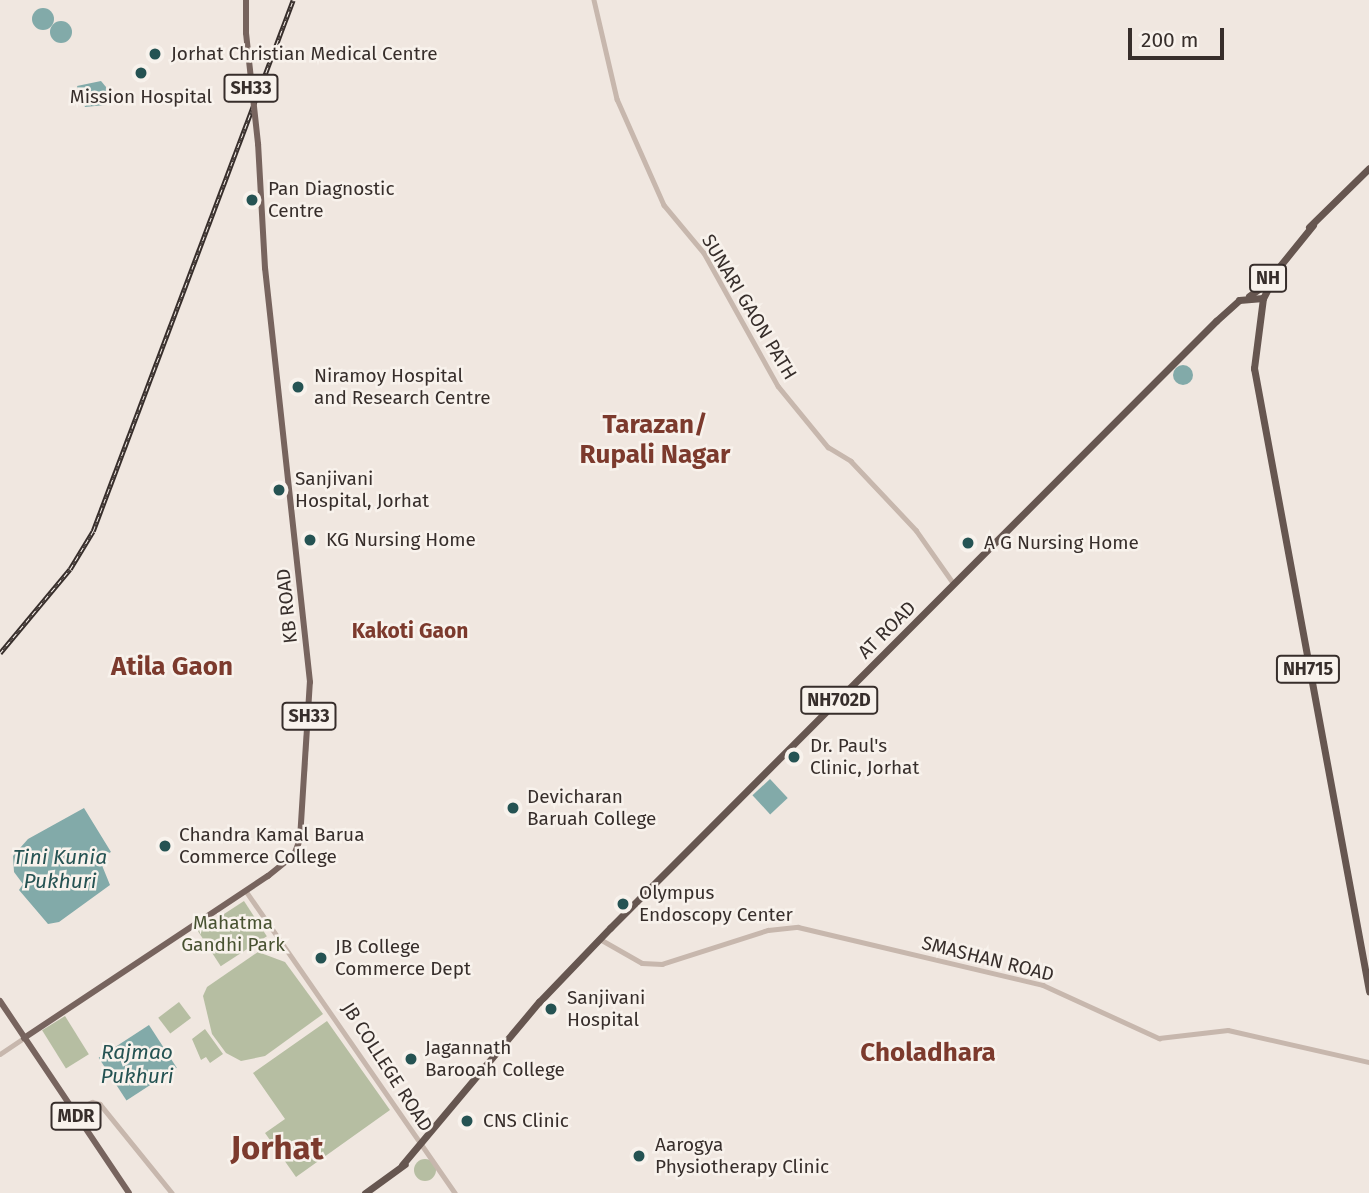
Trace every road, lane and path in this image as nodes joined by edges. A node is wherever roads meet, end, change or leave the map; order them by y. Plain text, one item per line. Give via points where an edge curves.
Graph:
1 (246, 0) edge
2 (594, 0) edge
3 (1369, 168) edge
4 (1313, 225) junction
5 (1264, 285) junction
6 (1260, 298) junction
7 (1242, 299) junction
8 (1256, 310) junction
9 (1253, 346) junction
10 (954, 585) junction
11 (246, 890) junction
12 (600, 939) junction
13 (1369, 991) edge
14 (0, 1001) edge
15 (24, 1038) junction
16 (0, 1054) edge
17 (1369, 1062) edge
18 (72, 1112) junction
19 (423, 1146) junction
20 (129, 1193) edge
21 (172, 1193) edge
22 (365, 1193) edge
23 (455, 1193) edge

1 - 11 main road, KB ROAD / SH33, bridge via 264,252 310,690 298,845 289,860
2 - 10 street, SUNARI GAON PATH via 617,99 664,205 704,253 778,386 828,447 851,461 917,531
3 - 4 highway
4 - 5 highway, NH via 1283,255
4 - 6 highway, NH
5 - 6 highway, NH
5 - 7 highway, AT ROAD
6 - 7 highway
6 - 8 highway, NH
6 - 9 highway, NH
7 - 8 highway
7 - 10 highway, AT ROAD / NH702D
8 - 9 highway, NH
9 - 13 highway, NH715 via 1260,410
10 - 12 highway, AT ROAD / NH702D
11 - 15 main road, KB ROAD / SH33
11 - 19 street, JB COLLEGE ROAD
12 - 17 street, SMASHAN ROAD via 642,963 662,964 768,930 798,927 1043,985 1159,1038 1228,1030
12 - 19 highway, AT ROAD / NH702D via 539,1002
14 - 15 main road
15 - 16 street, KB ROAD
15 - 18 main road, MDR
18 - 20 main road, MDR
18 - 21 street via 90,1102 100,1104
19 - 22 highway, AT ROAD / NH702D
19 - 23 street, JB COLLEGE ROAD

